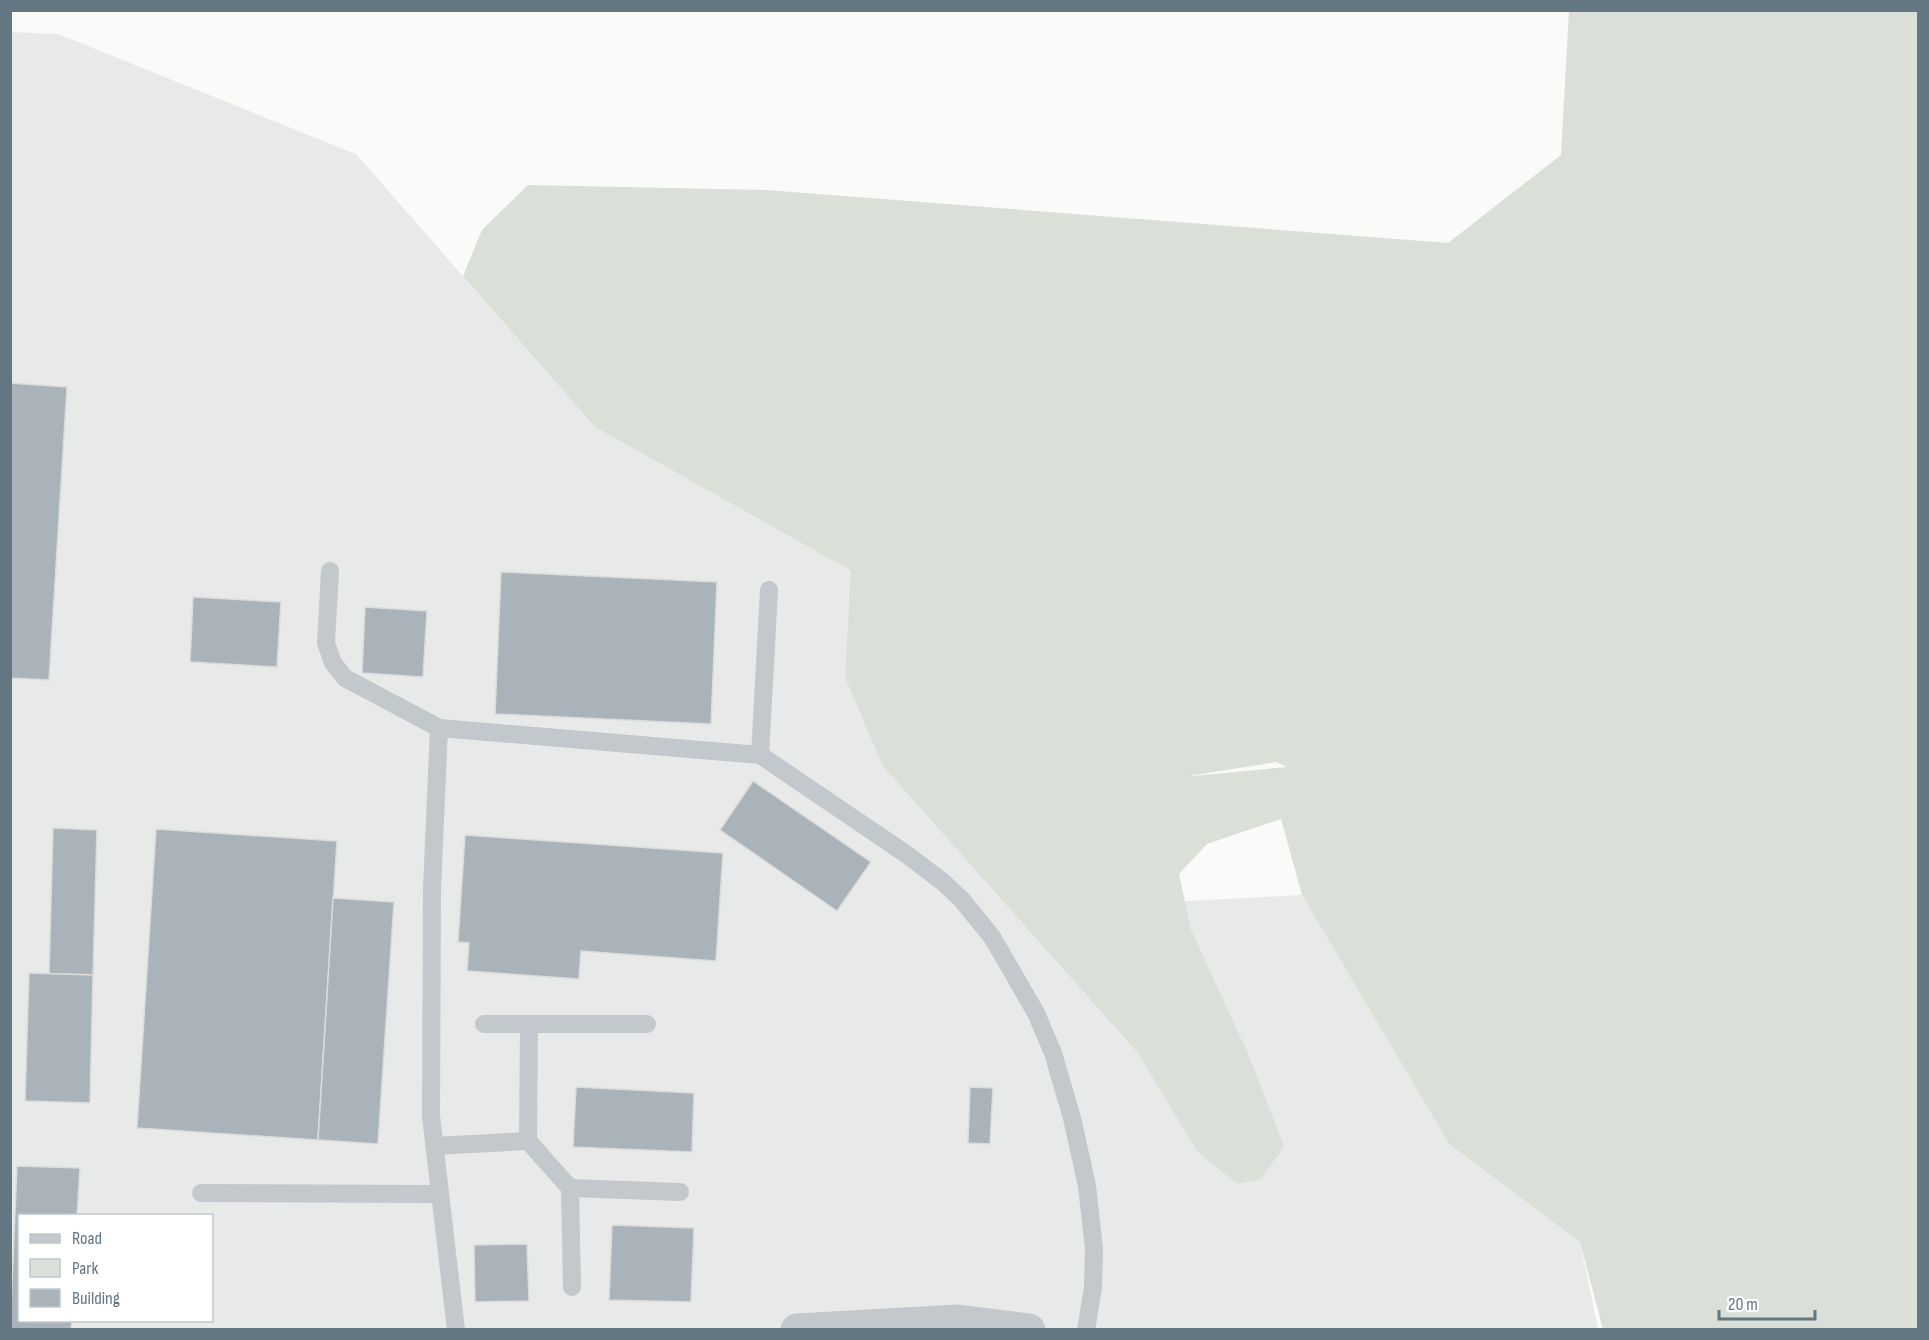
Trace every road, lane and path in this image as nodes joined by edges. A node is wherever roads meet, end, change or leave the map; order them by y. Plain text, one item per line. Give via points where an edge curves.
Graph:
1 (330, 572) dead end
2 (769, 590) dead end
3 (439, 728) junction
4 (760, 755) junction
5 (484, 1024) dead end
6 (529, 1024) junction
7 (647, 1024) dead end
8 (528, 1141) junction
9 (434, 1146) junction
10 (570, 1188) junction
11 (680, 1192) dead end
12 (201, 1193) dead end
13 (438, 1194) junction
14 (572, 1287) dead end
15 (456, 1329) edge
16 (797, 1329) edge
17 (1029, 1329) edge
18 (1086, 1329) edge

1 - 3 lane via 326,643 333,663 345,678
2 - 4 lane
3 - 4 lane
3 - 9 lane via 432,889
4 - 18 lane via 943,882 992,937 1014,972 1053,1053 1087,1186 1094,1249
5 - 6 lane
6 - 7 lane
6 - 8 lane
8 - 9 lane
8 - 10 lane
9 - 13 lane
10 - 11 lane
10 - 14 lane
12 - 13 lane
13 - 15 lane
16 - 17 street via 958,1321

